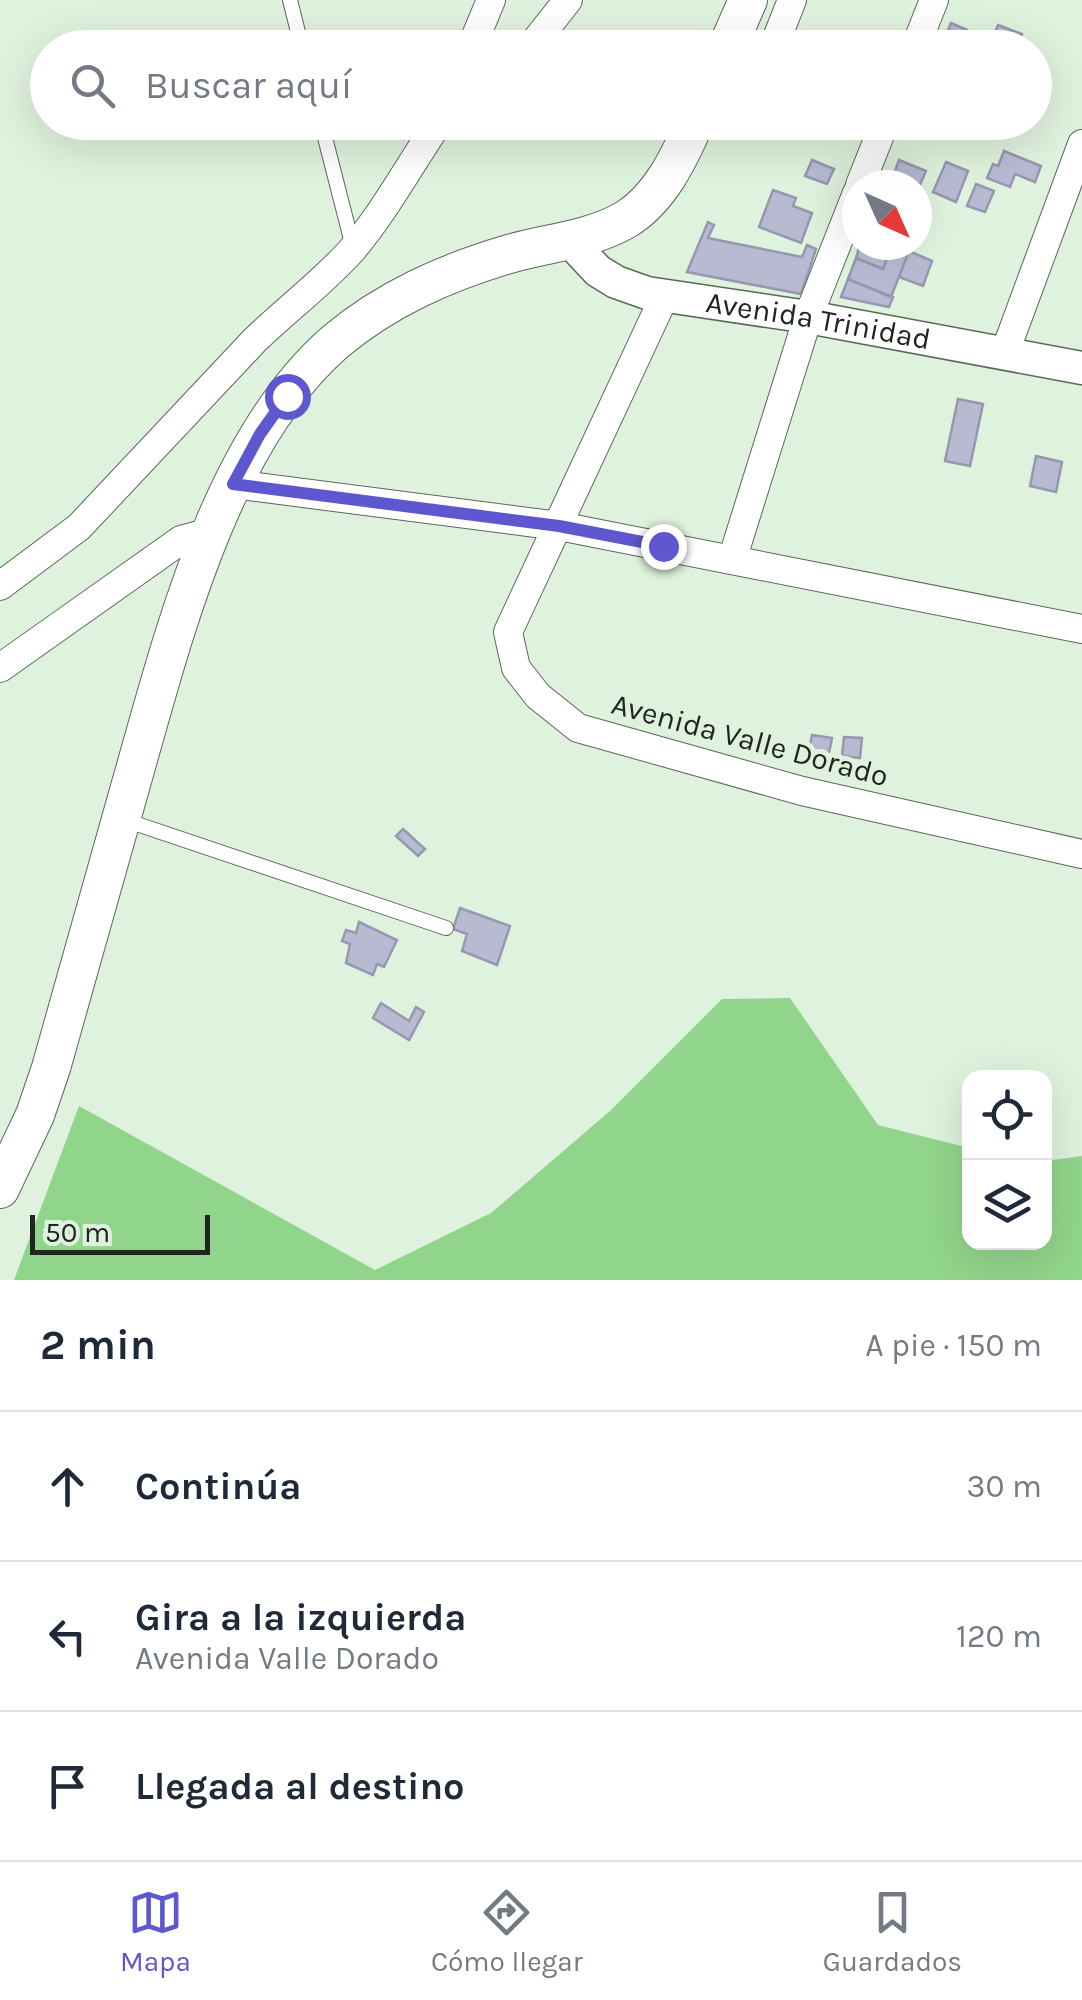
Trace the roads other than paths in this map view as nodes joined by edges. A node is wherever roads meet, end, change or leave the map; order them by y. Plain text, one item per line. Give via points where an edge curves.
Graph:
1 (290, 0) edge
2 (491, 0) edge
3 (568, 0) edge
4 (748, 0) edge
5 (792, 0) edge
6 (934, 0) edge
7 (298, 30) edge
8 (478, 30) edge
9 (544, 30) edge
10 (735, 30) edge
11 (780, 30) edge
12 (922, 30) edge
13 (327, 140) edge
14 (427, 140) edge
15 (687, 140) edge
16 (878, 140) edge
17 (1082, 144) edge
18 (866, 170) edge
19 (842, 232) edge
20 (569, 240) junction
21 (354, 248) junction
22 (665, 296) junction
23 (808, 317) junction
24 (1005, 352) junction
25 (1082, 368) edge
26 (233, 484) junction
27 (559, 526) junction
28 (210, 532) junction
29 (732, 560) junction
30 (0, 586) edge
31 (1082, 629) edge
32 (0, 668) edge
33 (122, 818) junction
34 (1082, 854) edge
35 (446, 928) dead end
36 (0, 1190) edge

1 - 7 lane
2 - 8 street
3 - 9 street
4 - 10 main road
5 - 11 street
6 - 12 street
13 - 21 lane
14 - 21 street
15 - 20 main road via 646,202 626,219
16 - 18 street
17 - 24 street
19 - 23 street
20 - 22 street, Avenida Trinidad via 616,282
20 - 26 main road via 444,276 368,316 332,344 287,396
21 - 30 street via 254,341 79,526
22 - 23 street, Avenida Trinidad
22 - 27 street, Avenida Valle Dorado
23 - 24 street, Avenida Trinidad
23 - 29 street
24 - 25 street, Avenida Trinidad
26 - 27 street
26 - 28 main road
27 - 29 street
27 - 34 street, Avenida Valle Dorado via 508,632 516,668 578,728 802,791
28 - 32 street via 181,540
28 - 33 main road
29 - 31 street
33 - 35 lane
33 - 36 main road via 51,1068

